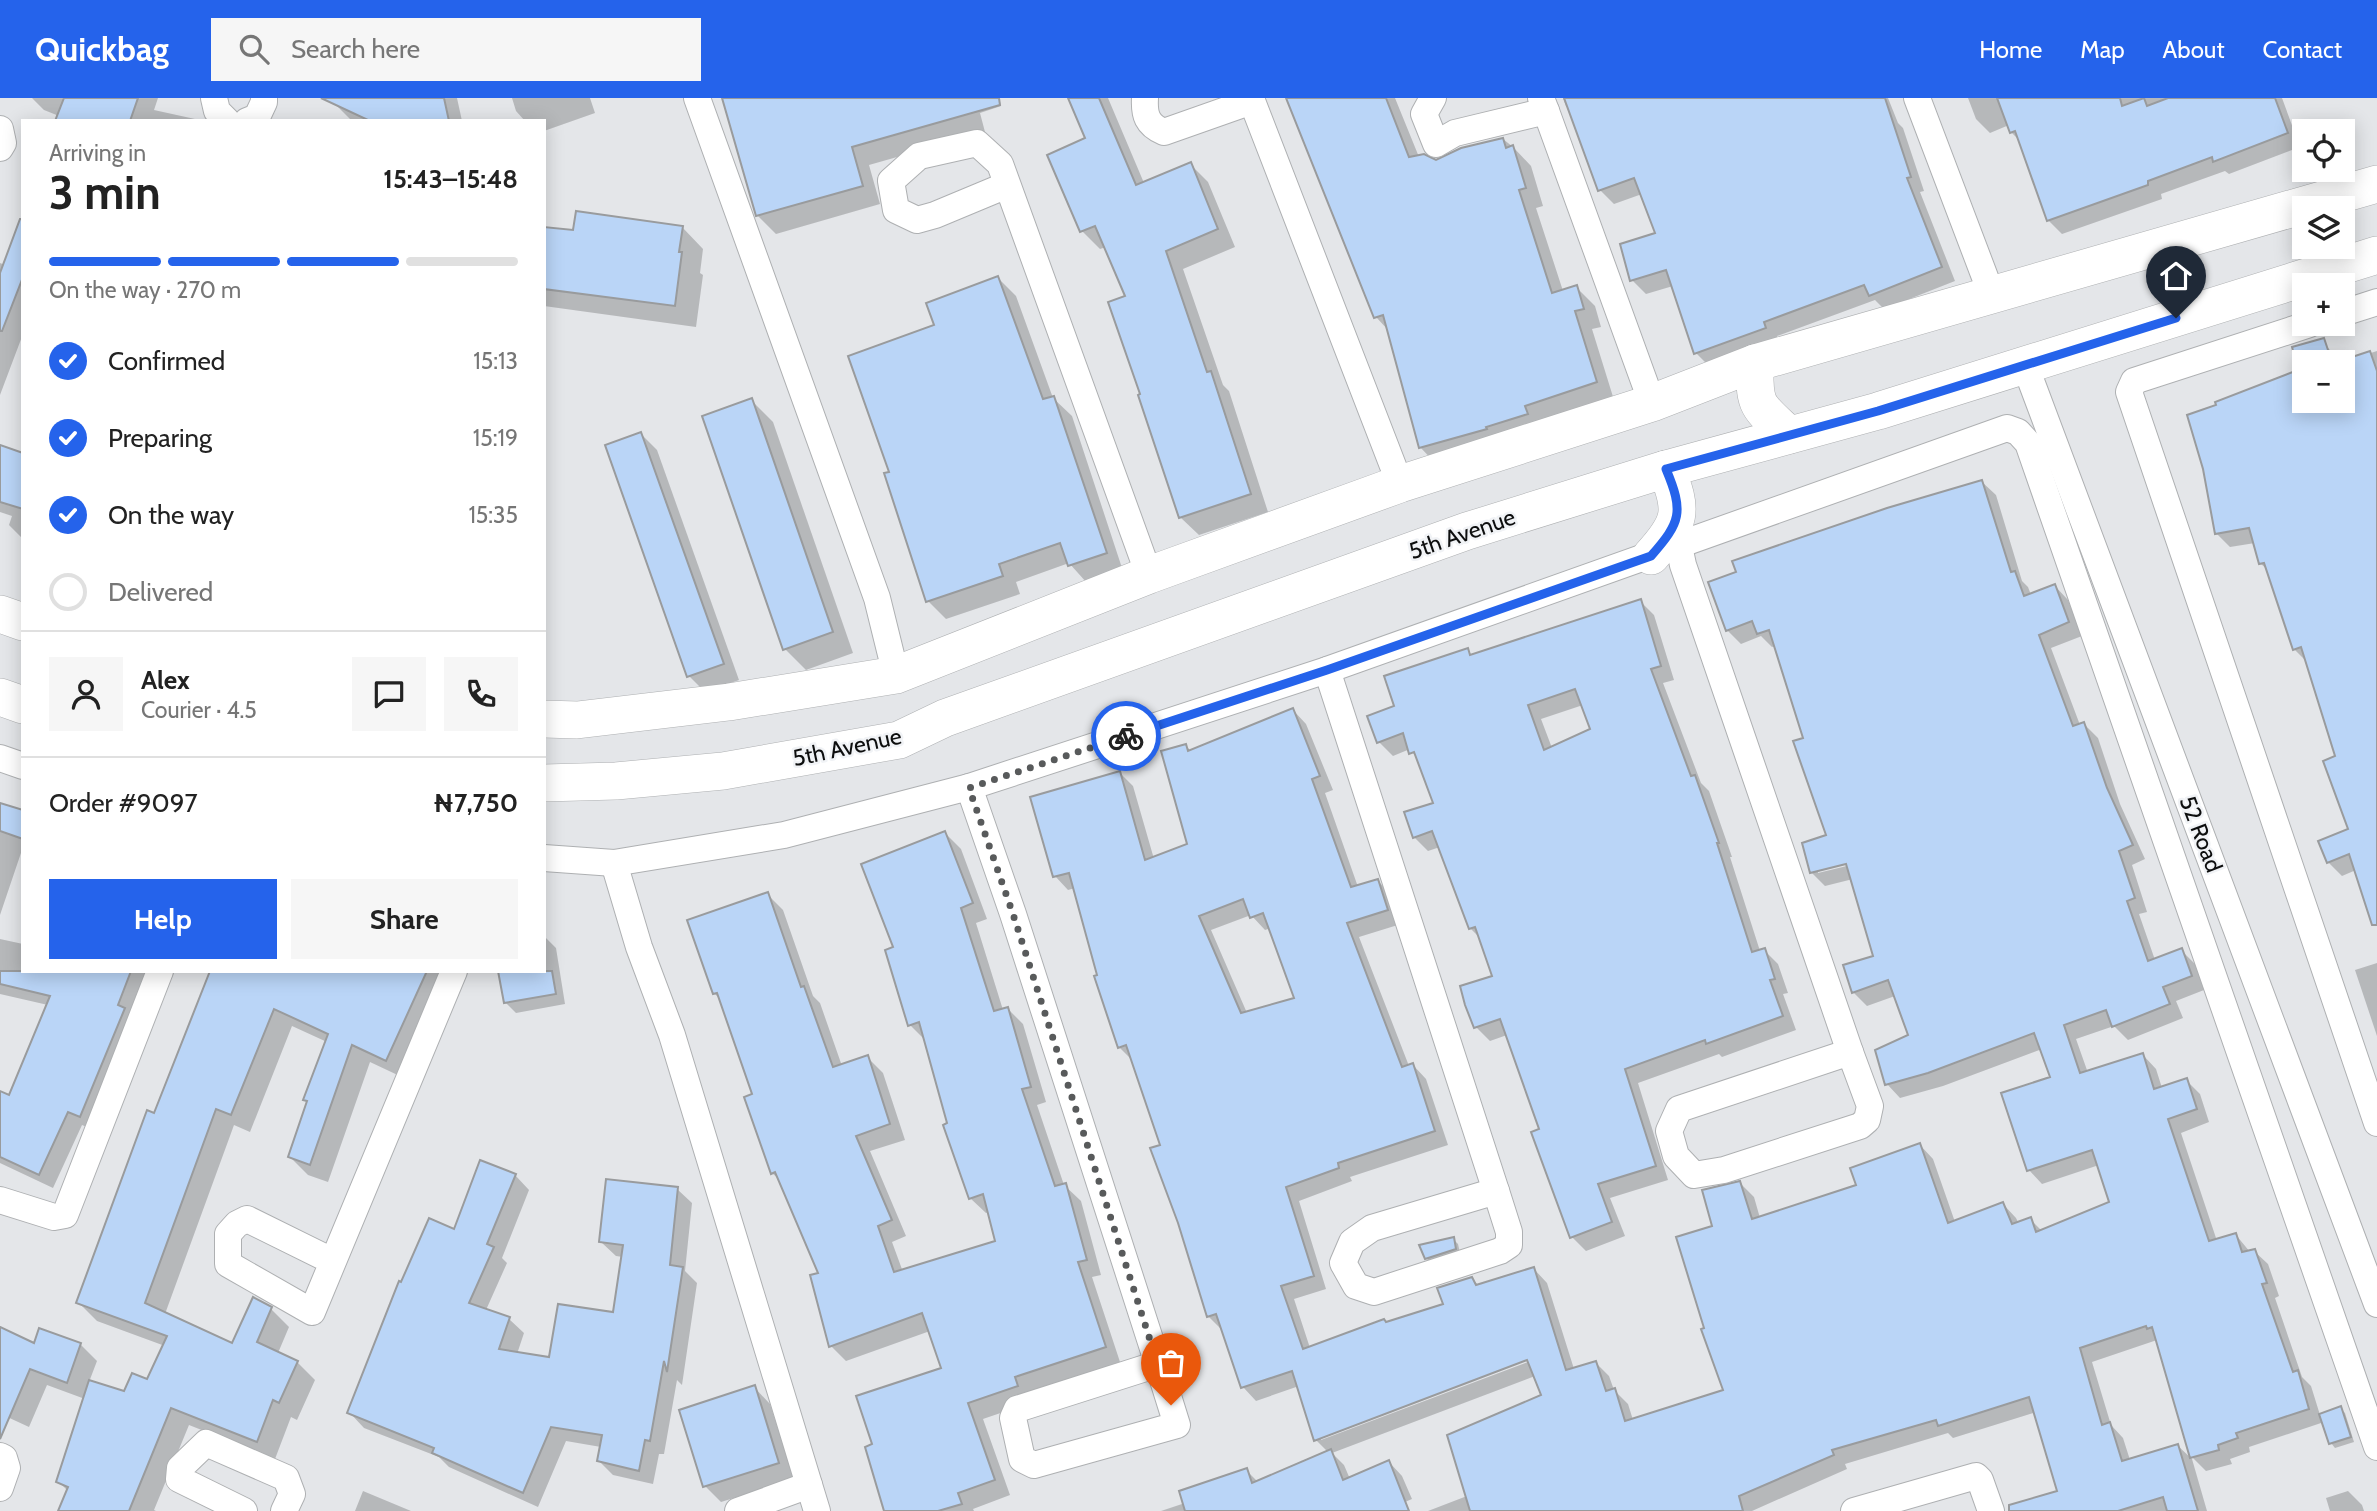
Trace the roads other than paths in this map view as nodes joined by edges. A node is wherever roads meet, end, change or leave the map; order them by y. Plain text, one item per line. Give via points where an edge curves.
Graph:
1 (214, 98) edge
2 (264, 98) edge
3 (697, 98) edge
4 (1144, 98) edge
5 (1433, 98) edge
6 (1917, 98) edge
7 (1251, 100) edge
8 (1543, 104) edge
9 (225, 119) edge
10 (252, 119) edge
11 (0, 129) edge
12 (0, 148) edge
13 (2377, 184) edge
14 (1007, 185) dead end
15 (2377, 255) edge
16 (1992, 293) junction
17 (2377, 302) edge
18 (2355, 309) edge
19 (2292, 330) edge
20 (1755, 363) junction
21 (2025, 365) junction
22 (1653, 403) junction
23 (1789, 435) junction
24 (1666, 469) junction
25 (1400, 484) junction
26 (1665, 551) junction
27 (1149, 575) junction
28 (0, 614) edge
29 (21, 621) edge
30 (1327, 670) junction
31 (896, 675) junction
32 (0, 697) edge
33 (21, 704) edge
34 (546, 719) edge
35 (0, 758) edge
36 (21, 765) edge
37 (546, 783) edge
38 (969, 788) junction
39 (546, 858) edge
40 (614, 863) junction
41 (159, 973) edge
42 (453, 973) edge
43 (1850, 1052) junction
44 (2377, 1123) edge
45 (1496, 1191) junction
46 (0, 1200) edge
47 (332, 1261) dead end
48 (2377, 1304) edge
49 (1158, 1364) junction
50 (2377, 1447) edge
51 (0, 1456) edge
52 (809, 1485) junction
53 (0, 1488) edge
54 (244, 1511) edge
55 (284, 1511) edge
56 (738, 1511) edge
57 (817, 1511) edge
58 (1854, 1511) edge
59 (1991, 1511) edge

1 - 9 street
2 - 10 street
3 - 31 street via 877,598
4 - 7 street via 1144,114 1153,128 1164,132
5 - 8 street via 1424,114 1436,144 1455,133
6 - 16 street
7 - 25 street
8 - 22 street
11 - 12 street
13 - 16 street
14 - 27 street
15 - 21 street, 5th Avenue
16 - 20 street
17 - 18 street
19 - 44 street via 2134,381 2129,392
20 - 22 street
20 - 23 street via 1757,403
21 - 23 street, 5th Avenue
21 - 48 street, 52 Road
22 - 25 street
23 - 24 street, 5th Avenue
24 - 26 street via 1676,491 1677,518
24 - 37 street, 5th Avenue via 1466,531 945,718 899,740 723,771
25 - 27 street
26 - 30 street
26 - 43 street via 1683,565
26 - 50 street via 2007,428 2028,443
27 - 31 street
28 - 29 street
30 - 38 street
30 - 45 street
31 - 34 street via 729,702 577,720
32 - 33 street
35 - 36 street
38 - 40 street via 784,835
38 - 49 street
39 - 40 street
40 - 52 street via 672,1035
41 - 46 street via 65,1215 54,1217
42 - 47 street
43 - 43 street via 1870,1106 1867,1120 1860,1126 1724,1170 1694,1175 1676,1156 1669,1131 1679,1109
45 - 45 street via 1509,1245 1374,1292 1356,1286 1343,1263 1352,1242 1372,1228
49 - 49 street via 1017,1409 1013,1418 1023,1460 1034,1465 1178,1425
51 - 53 street via 7,1468
52 - 56 street
52 - 57 street
54 - 55 street via 179,1479 180,1468 206,1443 286,1478 292,1494
58 - 59 street via 1976,1476

